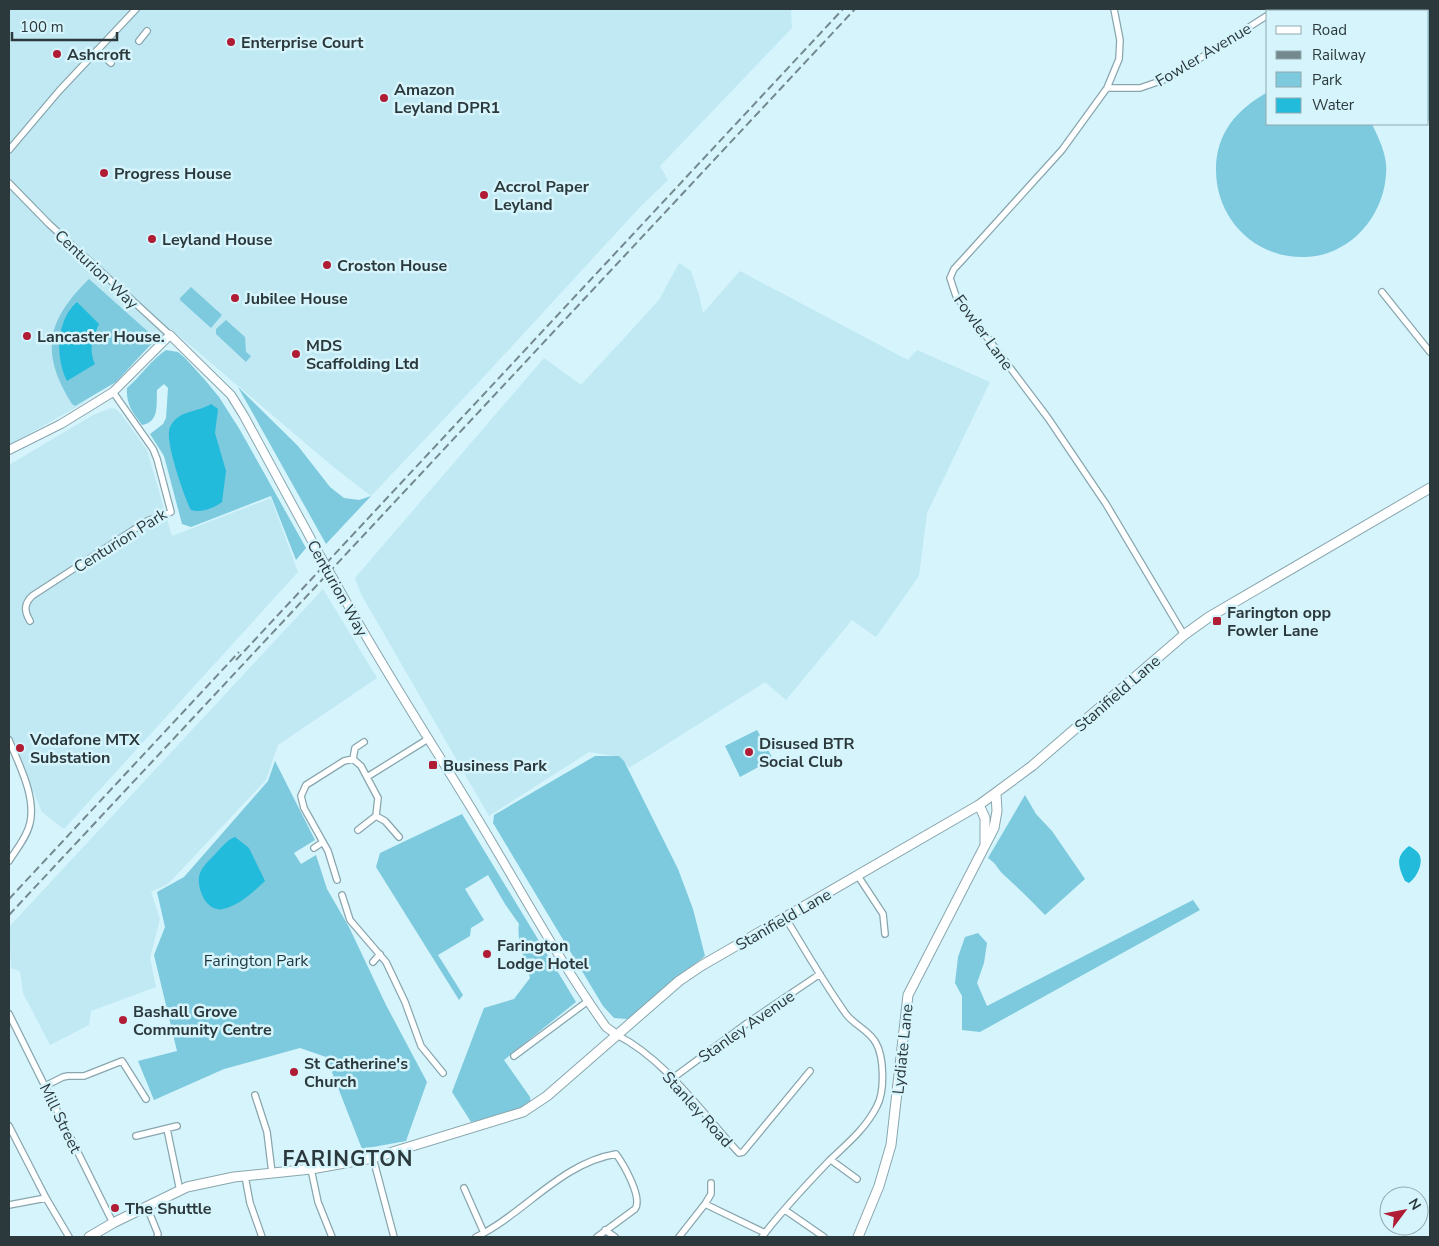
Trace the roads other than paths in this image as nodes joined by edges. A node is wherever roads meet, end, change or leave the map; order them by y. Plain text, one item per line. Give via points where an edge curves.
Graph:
1 (136, 9) edge
2 (1114, 9) edge
3 (1266, 15) edge
4 (148, 31) dead end
5 (138, 41) dead end
6 (97, 50) junction
7 (111, 62) dead end
8 (1106, 88) junction
9 (9, 150) edge
10 (9, 183) edge
11 (1382, 292) dead end
12 (170, 335) junction
13 (1430, 352) edge
14 (112, 392) junction
15 (9, 450) edge
16 (1430, 488) edge
17 (30, 621) dead end
18 (1184, 635) junction
19 (428, 739) junction
20 (9, 740) edge
21 (364, 742) dead end
22 (353, 759) junction
23 (367, 777) junction
24 (996, 794) junction
25 (979, 805) junction
26 (376, 816) junction
27 (358, 830) dead end
28 (398, 838) dead end
29 (323, 842) junction
30 (985, 844) junction
31 (314, 848) dead end
32 (9, 861) edge
33 (858, 876) junction
34 (337, 880) dead end
35 (342, 895) dead end
36 (785, 918) junction
37 (885, 934) dead end
38 (380, 954) junction
39 (373, 962) dead end
40 (820, 974) junction
41 (588, 1001) junction
42 (9, 1014) edge
43 (617, 1035) junction
44 (514, 1056) dead end
45 (810, 1071) dead end
46 (443, 1073) dead end
47 (673, 1078) junction
48 (45, 1086) junction
49 (255, 1095) dead end
50 (146, 1099) dead end
51 (9, 1126) edge
52 (177, 1126) dead end
53 (167, 1129) junction
54 (136, 1136) dead end
55 (373, 1158) junction
56 (831, 1160) junction
57 (311, 1169) junction
58 (272, 1173) junction
59 (245, 1176) junction
60 (858, 1179) dead end
61 (711, 1183) dead end
62 (464, 1188) dead end
63 (180, 1191) junction
64 (46, 1198) junction
65 (705, 1204) junction
66 (9, 1205) edge
67 (147, 1207) junction
68 (785, 1210) junction
69 (114, 1223) junction
70 (605, 1230) junction
71 (484, 1233) junction
72 (764, 1235) edge
73 (69, 1237) edge
74 (89, 1237) edge
75 (157, 1237) edge
76 (262, 1237) edge
77 (332, 1237) edge
78 (394, 1237) edge
79 (476, 1237) edge
80 (597, 1237) edge
81 (615, 1237) edge
82 (679, 1237) edge
83 (824, 1237) edge
84 (858, 1237) edge

1 - 6 street
2 - 8 street, Fowler Lane via 1120,40 1119,59
3 - 8 street, Fowler Avenue via 1169,78 1140,88
4 - 5 street
6 - 7 street
6 - 9 street
8 - 18 street, Fowler Lane via 1067,144 954,269 950,278 956,296 1048,418 1106,504
10 - 12 street, Centurion Way
11 - 13 street
12 - 14 street
12 - 19 street, Centurion Way, bridge via 231,395 334,580
14 - 15 street via 61,424
14 - 17 street, Centurion Park via 153,449 171,512 146,521 32,596 25,609
16 - 18 main road, Stanifield Lane via 1209,617
18 - 24 main road, Stanifield Lane
19 - 23 street
19 - 41 street, Centurion Way
20 - 32 street via 28,789 30,804 30,824
21 - 22 street via 356,748
22 - 23 street
22 - 29 street via 344,761 306,785 302,791 304,808
23 - 26 street via 378,798
24 - 25 main road, Stanifield Lane
24 - 30 main road, Lydiate Lane via 996,820
25 - 30 main road, Lydiate Lane via 985,818
25 - 33 main road, Stanifield Lane
26 - 27 street
26 - 28 street via 386,820
29 - 31 street
29 - 34 street
30 - 84 main road, Lydiate Lane via 908,995 891,1145 880,1186
33 - 36 main road, Stanifield Lane
33 - 37 street via 883,914
35 - 38 street via 350,920
36 - 40 street
36 - 43 main road, Stanifield Lane via 679,981
38 - 39 street
38 - 46 street via 405,1002 421,1046
40 - 47 street, Stanley Avenue
40 - 56 street via 848,1016 876,1043 883,1077 878,1104 860,1133
41 - 43 street, Centurion Way via 606,1027
41 - 44 street
42 - 48 street, Mill Street
43 - 47 street, Stanley Road
43 - 55 main road, Stanifield Lane via 547,1096 523,1112
45 - 47 street, Stanley Road via 739,1153
48 - 50 street via 63,1077 84,1076 122,1061
48 - 69 street, Mill Street
49 - 58 street via 267,1132
51 - 64 street
52 - 53 street
53 - 54 street
53 - 63 street
55 - 57 main road, Stanifield Lane
55 - 78 street
56 - 60 street
56 - 68 street
57 - 58 main road, Stanifield Lane
57 - 77 street via 318,1202
58 - 59 main road, Stanifield Lane
59 - 63 main road, Stanifield Lane via 201,1183
59 - 76 street
61 - 65 street via 711,1194
62 - 71 street
63 - 67 main road, Stanifield Lane
64 - 66 street
64 - 73 street
65 - 72 street
65 - 82 street
67 - 69 main road, Stanifield Lane
67 - 75 street
68 - 72 street
68 - 83 street
69 - 74 main road, Stanifield Lane
70 - 71 street via 638,1204 638,1196 616,1154 571,1172
70 - 80 street
70 - 81 street
71 - 79 street

